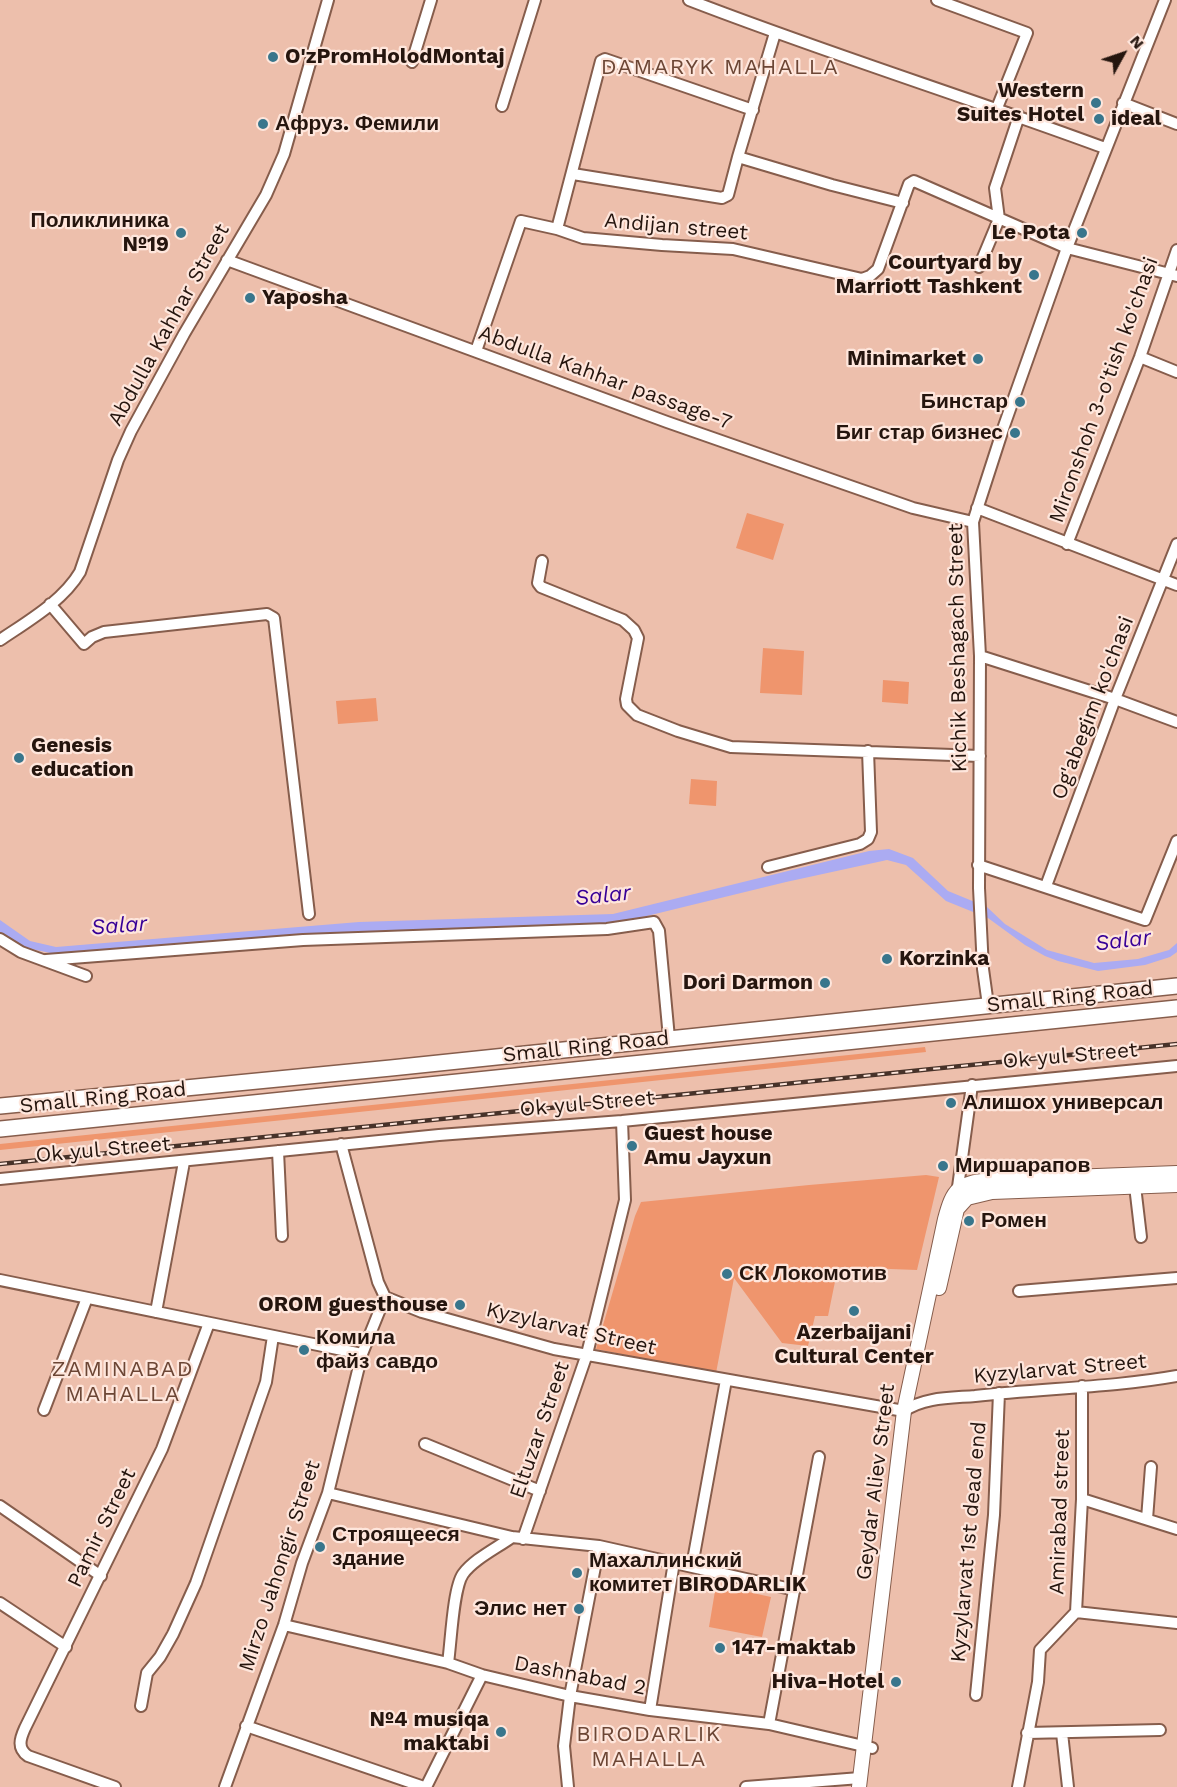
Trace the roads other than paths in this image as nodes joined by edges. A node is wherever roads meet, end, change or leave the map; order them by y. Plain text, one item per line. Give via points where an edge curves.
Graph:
1 (328, 0) edge
2 (431, 0) edge
3 (535, 0) edge
4 (689, 0) edge
5 (937, 0) edge
6 (1165, 0) edge
7 (775, 33) junction
8 (412, 62) dead end
9 (1123, 103) junction
10 (502, 106) dead end
11 (997, 108) junction
12 (753, 110) junction
13 (1018, 116) junction
14 (1177, 124) edge
15 (1105, 148) junction
16 (738, 157) junction
17 (573, 174) junction
18 (903, 203) junction
19 (999, 219) junction
20 (557, 229) junction
21 (1067, 248) junction
22 (1177, 250) edge
23 (226, 261) junction
24 (978, 267) dead end
25 (1173, 275) edge
26 (476, 351) junction
27 (1140, 357) junction
28 (1177, 372) edge
29 (977, 508) junction
30 (973, 522) junction
31 (1067, 544) junction
32 (1177, 544) edge
33 (542, 561) dead end
34 (1163, 579) junction
35 (1177, 585) edge
36 (50, 604) junction
37 (0, 640) edge
38 (980, 656) junction
39 (1115, 699) junction
40 (1177, 722) edge
41 (868, 751) junction
42 (980, 756) junction
43 (1177, 842) edge
44 (978, 865) junction
45 (768, 867) dead end
46 (1046, 886) junction
47 (309, 914) dead end
48 (0, 939) edge
49 (46, 960) junction
50 (86, 976) dead end
51 (1177, 986) edge
52 (988, 1005) junction
53 (1177, 1008) edge
54 (991, 1026) junction
55 (669, 1038) junction
56 (1177, 1066) edge
57 (972, 1085) junction
58 (0, 1106) edge
59 (622, 1121) junction
60 (0, 1129) edge
61 (341, 1144) junction
62 (278, 1151) junction
63 (184, 1162) junction
64 (1177, 1173) edge
65 (0, 1179) edge
66 (1072, 1183) junction
67 (1177, 1185) edge
68 (1135, 1186) junction
69 (957, 1187) junction
70 (957, 1209) junction
71 (282, 1236) dead end
72 (1141, 1237) dead end
73 (1177, 1278) edge
74 (0, 1280) edge
75 (1019, 1291) dead end
76 (87, 1298) junction
77 (385, 1298) junction
78 (156, 1312) junction
79 (209, 1323) junction
80 (273, 1336) junction
81 (362, 1354) junction
82 (587, 1354) junction
83 (1177, 1376) edge
84 (726, 1380) junction
85 (1082, 1386) junction
86 (999, 1393) junction
87 (909, 1407) junction
88 (44, 1410) dead end
89 (425, 1444) dead end
90 (819, 1457) dead end
91 (1151, 1467) dead end
92 (540, 1491) junction
93 (328, 1493) junction
94 (1082, 1498) junction
95 (0, 1506) edge
96 (1147, 1519) junction
97 (1177, 1529) edge
98 (518, 1538) junction
99 (599, 1546) junction
100 (674, 1562) junction
101 (692, 1566) junction
102 (101, 1576) junction
103 (795, 1590) junction
104 (0, 1603) edge
105 (1076, 1612) junction
106 (1177, 1623) edge
107 (284, 1625) junction
108 (66, 1647) junction
109 (448, 1663) junction
110 (482, 1675) junction
111 (976, 1695) dead end
112 (570, 1696) junction
113 (141, 1706) dead end
114 (650, 1710) junction
115 (769, 1724) junction
116 (246, 1726) junction
117 (1160, 1730) dead end
118 (1027, 1733) junction
119 (1062, 1733) junction
120 (868, 1747) junction
121 (862, 1784) edge
122 (115, 1787) edge
123 (225, 1787) edge
124 (425, 1787) edge
125 (568, 1787) edge
126 (746, 1787) edge
127 (1018, 1787) edge
128 (1068, 1787) edge

1 - 23 street, Abdulla Kahhar Street via 284,154 266,195
2 - 8 street
3 - 10 street
4 - 7 street
5 - 11 street via 1027,33
6 - 9 street, Kichik Beshagach Street
7 - 11 street
7 - 12 street
9 - 14 street
9 - 15 street, Kichik Beshagach Street
11 - 13 street
12 - 16 street
12 - 17 street via 605,59 601,61
13 - 15 street
13 - 19 street via 995,188
15 - 21 street, Kichik Beshagach Street
16 - 17 street via 728,195 723,198
16 - 18 street
17 - 20 street
18 - 19 street, Andijan street via 909,184 914,181
18 - 20 street, Andijan street via 878,269 862,279 734,249 583,237
19 - 21 street, Andijan street
19 - 24 street
20 - 26 street, Andijan street via 521,221
21 - 25 street, Andijan street
21 - 29 street, Kichik Beshagach Street
22 - 25 street, Mironshoh 3-o'tish ko'chasi
23 - 26 street, Abdulla Kahhar passage-7
23 - 36 street, Abdulla Kahhar Street via 131,431 80,572
25 - 27 street, Mironshoh 3-o'tish ko'chasi
26 - 30 street, Abdulla Kahhar passage-7 via 913,508
27 - 28 street
27 - 31 street, Mironshoh 3-o'tish ko'chasi
29 - 30 street, Kichik Beshagach Street
29 - 31 street
30 - 38 street, Kichik Beshagach Street
31 - 34 street
32 - 34 street, Og'abegim ko'chasi
33 - 41 street via 538,583 541,587 623,620 634,630 638,638 626,699 637,715 731,747
34 - 35 street
34 - 39 street, Og'abegim ko'chasi
36 - 37 street, Abdulla Kahhar Street
36 - 47 street via 84,644 104,632 267,614 274,618
38 - 39 street
38 - 42 street, Kichik Beshagach Street
39 - 40 street
39 - 46 street, Og'abegim ko'chasi
41 - 42 street
41 - 45 street via 868,839
42 - 44 street, Kichik Beshagach Street
43 - 46 street via 1145,920
44 - 46 street
44 - 52 street, Kichik Beshagach Street
48 - 49 street via 21,952
49 - 50 street
49 - 55 street via 303,940 607,929 654,922 659,931
51 - 52 highway, Small Ring Road
52 - 54 highway
52 - 55 highway, Small Ring Road
53 - 54 highway, Small Ring Road
54 - 60 highway, Small Ring Road
55 - 58 highway, Small Ring Road
56 - 57 street, Ok yul Street
57 - 59 street, Ok yul Street
57 - 69 street, Geydar Aliev Street
59 - 61 street, Ok yul Street
59 - 82 street, Eltuzar Street via 625,1200
61 - 62 street, Ok yul Street
61 - 77 street
62 - 63 street, Ok yul Street
62 - 71 street
63 - 65 street, Ok yul Street
63 - 78 street
64 - 66 main road
66 - 68 main road
66 - 69 main road via 990,1180
66 - 70 main road via 982,1193 967,1198
67 - 68 main road
68 - 72 street
69 - 70 main road, Geydar Aliev Street
69 - 87 main road, Geydar Aliev Street via 945,1219
70 - 87 main road, Geydar Aliev Street
73 - 75 street
74 - 76 street
76 - 78 street
76 - 88 street
77 - 81 street
77 - 82 street, Kyzylarvat Street via 554,1349
78 - 79 street
79 - 80 street
79 - 102 street, Pamir Street via 162,1449
80 - 81 street
80 - 113 street via 267,1382 196,1583 160,1657 147,1672
81 - 93 street, Mirzo Jahongir Street
82 - 84 street, Kyzylarvat Street
82 - 92 street, Eltuzar Street
83 - 85 street, Kyzylarvat Street
84 - 87 street, Kyzylarvat Street
84 - 101 street
85 - 86 street, Kyzylarvat Street
85 - 94 street, Amirabad street
86 - 87 street, Kyzylarvat Street
86 - 111 street, Kyzylarvat 1st dead end via 994,1515
87 - 120 main road, Geydar Aliev Street
89 - 92 street
90 - 103 street
91 - 96 street
92 - 98 street, Eltuzar Street
93 - 98 street
93 - 107 street, Mirzo Jahongir Street
94 - 96 street
94 - 105 street, Amirabad street
95 - 102 street
96 - 97 street
98 - 99 street
98 - 109 street via 462,1576 457,1588
99 - 100 street
99 - 112 street
100 - 101 street
100 - 114 street
101 - 103 street
102 - 108 street, Pamir Street
103 - 115 street
104 - 108 street
105 - 106 street
105 - 118 street, Amirabad street via 1040,1650
107 - 109 street, Dashnabad 2
107 - 116 street, Mirzo Jahongir Street
108 - 122 street, Pamir Street via 20,1745 28,1756
109 - 110 street, Dashnabad 2
110 - 112 street, Dashnabad 2
110 - 124 street
112 - 114 street, Dashnabad 2
112 - 125 street via 564,1746
114 - 115 street, Dashnabad 2
115 - 120 street, Dashnabad 2
116 - 123 street, Mirzo Jahongir Street
116 - 124 street
117 - 119 street
118 - 119 street
118 - 127 street, Amirabad street
119 - 128 street
120 - 121 main road, Geydar Aliev Street
121 - 126 street

